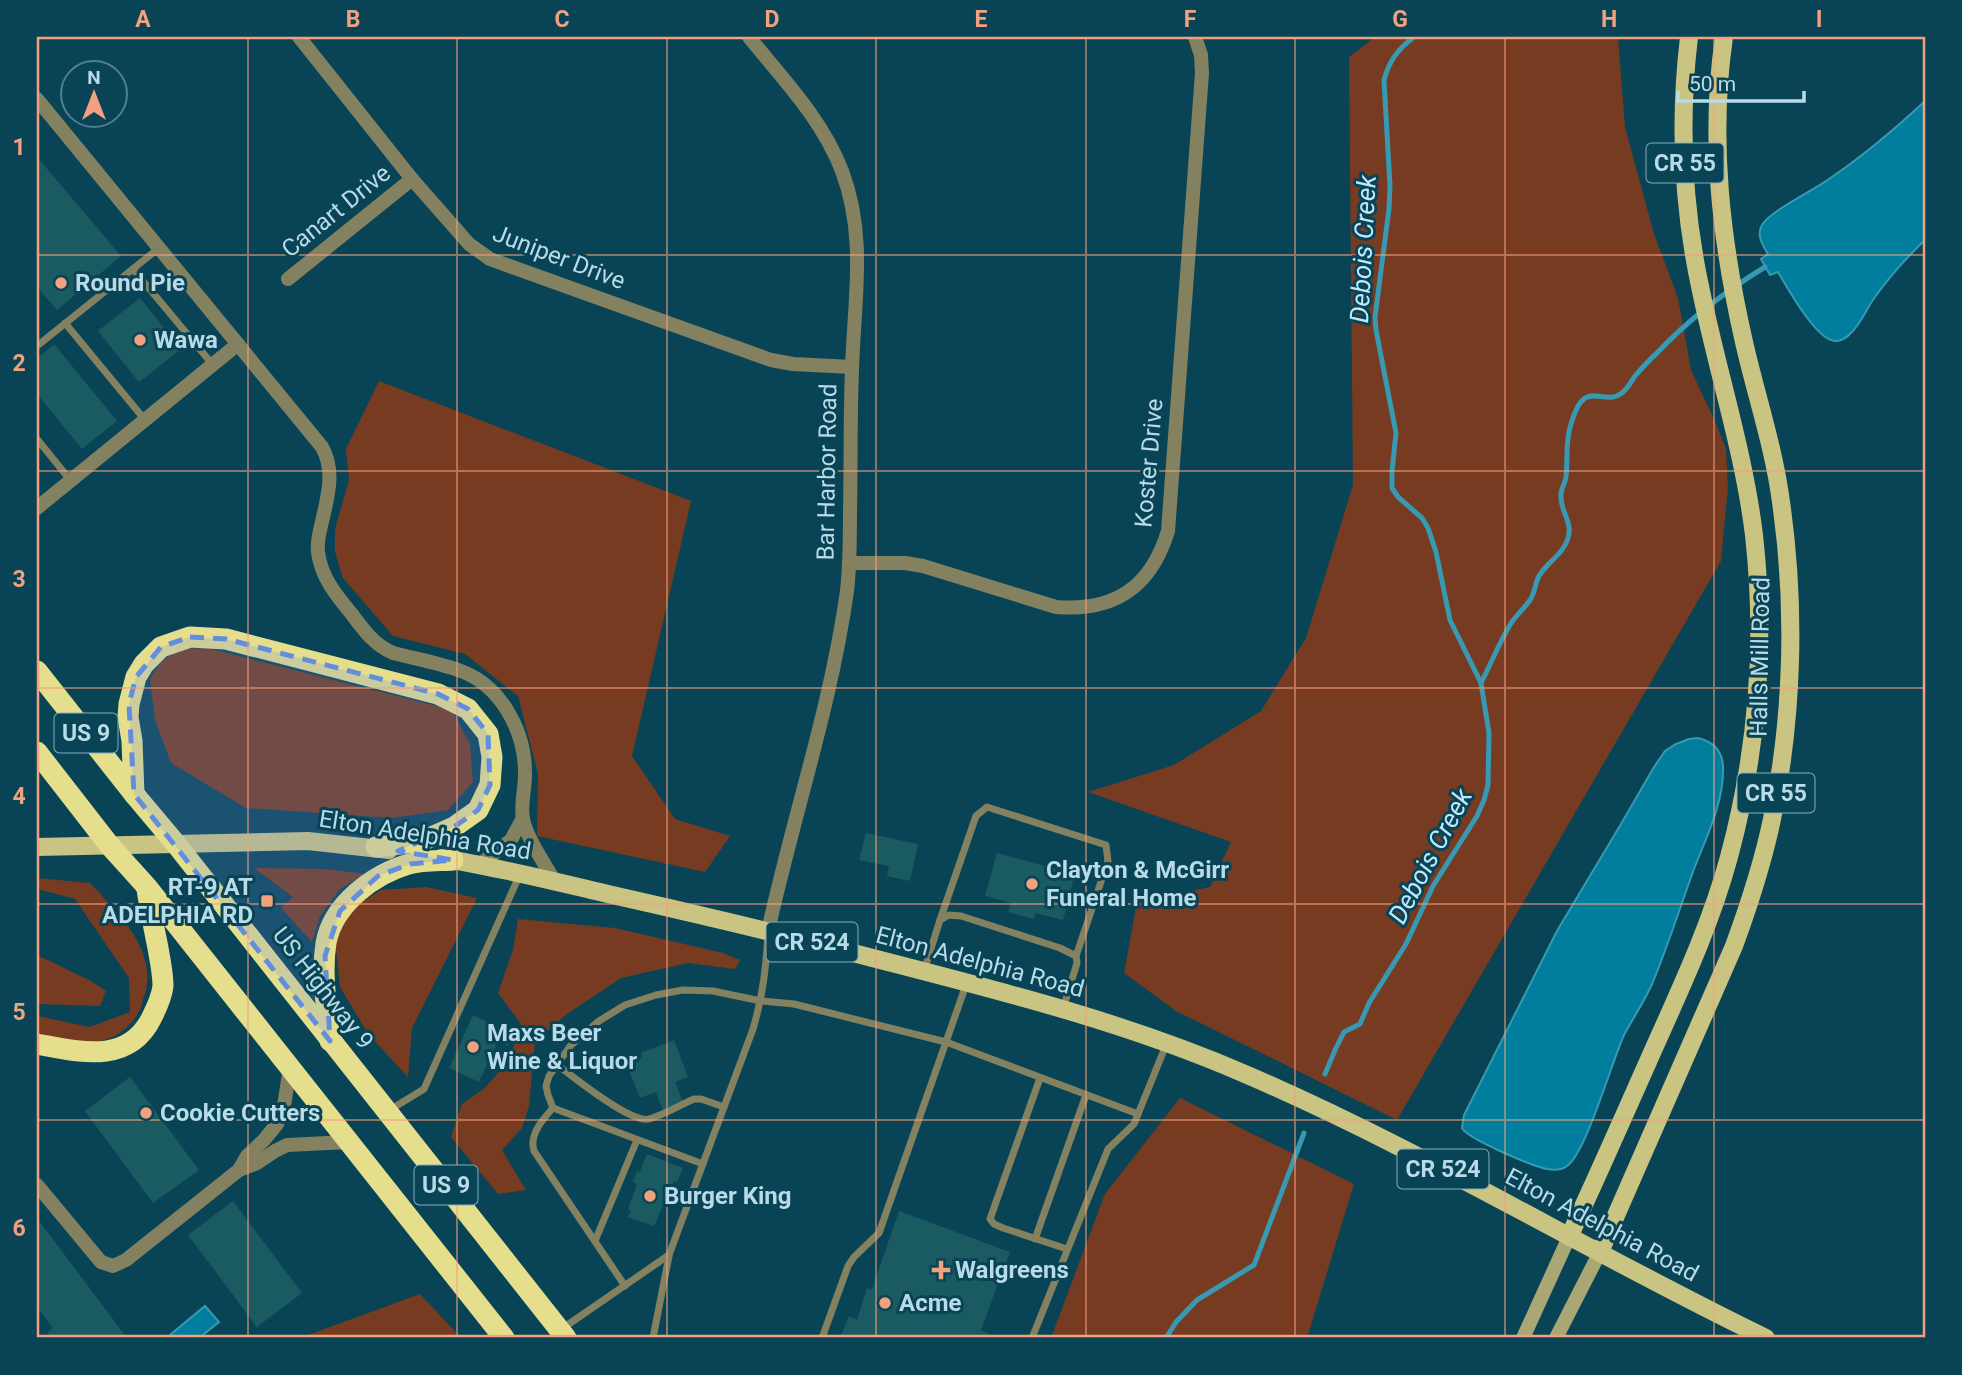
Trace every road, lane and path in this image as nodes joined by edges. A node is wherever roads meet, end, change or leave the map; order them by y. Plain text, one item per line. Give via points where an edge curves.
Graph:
1 (299, 37) edge
2 (749, 37) edge
3 (1195, 37) edge
4 (1689, 37) edge
5 (1724, 37) edge
6 (37, 99) edge
7 (412, 179) junction
8 (159, 248) junction
9 (133, 269) junction
10 (288, 279) dead end
11 (65, 323) junction
12 (238, 344) junction
13 (37, 346) edge
14 (214, 365) junction
15 (852, 367) junction
16 (145, 420) junction
17 (37, 439) edge
18 (71, 481) junction
19 (37, 508) edge
20 (849, 563) junction
21 (37, 671) edge
22 (37, 752) edge
23 (134, 794) junction
24 (523, 818) junction
25 (176, 844) junction
26 (110, 846) junction
27 (37, 848) edge
28 (376, 848) junction
29 (453, 859) junction
30 (479, 865) junction
31 (520, 874) junction
32 (555, 882) junction
33 (146, 887) junction
34 (940, 920) junction
35 (768, 930) junction
36 (1076, 956) junction
37 (924, 971) junction
38 (967, 982) junction
39 (761, 1001) junction
40 (1063, 1009) junction
41 (330, 1041) junction
42 (946, 1042) junction
43 (1166, 1043) junction
44 (37, 1044) edge
45 (556, 1064) junction
46 (290, 1068) junction
47 (1040, 1078) junction
48 (1086, 1095) junction
49 (724, 1107) junction
50 (553, 1108) junction
51 (387, 1111) junction
52 (1138, 1114) junction
53 (637, 1140) junction
54 (349, 1142) junction
55 (703, 1164) junction
56 (239, 1170) junction
57 (37, 1185) edge
58 (1569, 1237) junction
59 (1035, 1239) junction
60 (595, 1241) junction
61 (1067, 1249) junction
62 (1600, 1252) junction
63 (669, 1255) junction
64 (625, 1286) junction
65 (563, 1334) edge
66 (504, 1338) edge
67 (653, 1338) edge
68 (822, 1338) edge
69 (1032, 1338) edge
70 (1523, 1338) edge
71 (1556, 1338) edge
72 (1766, 1338) edge

1 - 7 street, Juniper Drive
2 - 15 street, Bar Harbor Road via 821,129 849,193 858,262
3 - 20 street, Koster Drive via 1202,73 1168,531 1153,566 1120,596 1077,609 1056,607 923,566
4 - 58 main road, Halls Mill Road / CR 55 via 1685,154 1693,246 1745,485 1758,574 1755,718 1729,857 1703,934
5 - 62 main road, Halls Mill Road / CR 55 via 1719,88 1721,215 1736,307 1782,503 1789,694 1772,820 1746,912
6 - 8 street
7 - 10 street, Canart Drive
7 - 15 street, Juniper Drive via 469,244 490,259 771,360
8 - 9 lane
8 - 12 street
9 - 11 lane
9 - 14 lane
11 - 13 lane
11 - 16 lane
12 - 14 street
12 - 24 street via 326,454 330,478 318,551 333,592 384,649 462,671 497,696 521,744
14 - 16 street
15 - 20 street, Bar Harbor Road
16 - 18 street
17 - 18 lane
18 - 19 street
20 - 35 street, Bar Harbor Road via 838,652
21 - 23 highway, US Highway 9 / US 9
22 - 26 highway, US 9
23 - 25 highway, US Highway 9 / US 9
23 - 28 highway via 128,717 136,677 161,647 190,637 226,639 438,694 468,709 488,734 490,785 478,810 422,841
24 - 30 street via 511,840
24 - 32 street
25 - 26 main road, Elton Adelphia Road / CR 524
25 - 28 main road, Elton Adelphia Road / CR 524 via 308,841
25 - 41 highway, US Highway 9 / US 9
26 - 27 main road, Elton Adelphia Road / CR 524
26 - 33 highway, US 9
28 - 29 main road, Elton Adelphia Road / CR 524
29 - 30 main road, Elton Adelphia Road / CR 524
29 - 41 highway via 410,864 378,876 340,911 325,956
30 - 31 main road, Elton Adelphia Road / CR 524
31 - 32 main road, Elton Adelphia Road / CR 524
31 - 51 lane via 424,1088
32 - 35 main road, Elton Adelphia Road / CR 524
33 - 44 highway via 163,989 143,1032 114,1051 91,1053
33 - 46 highway, US 9
34 - 36 lane via 961,916
34 - 36 lane via 976,816 987,807 1106,845 1108,861
34 - 37 lane
35 - 37 main road, Elton Adelphia Road / CR 524
35 - 39 lane
36 - 40 lane
37 - 38 main road, Elton Adelphia Road / CR 524
38 - 40 main road, Elton Adelphia Road / CR 524
38 - 42 lane
39 - 42 lane via 794,1004
39 - 45 lane via 713,991 656,995 625,1005 599,1021
39 - 49 lane
40 - 43 main road, Elton Adelphia Road / CR 524
41 - 51 highway, US Highway 9 / US 9
42 - 47 lane
42 - 68 lane via 879,1233 848,1266
43 - 52 lane
43 - 58 main road, Elton Adelphia Road / CR 524 via 1315,1105
45 - 49 lane via 640,1120 694,1099
45 - 50 lane via 547,1086
46 - 54 highway, US 9
46 - 56 street via 277,1124
47 - 48 lane
47 - 59 lane via 990,1219
48 - 52 lane
48 - 59 lane
49 - 55 lane
50 - 53 lane
50 - 60 lane via 536,1131 532,1146
51 - 65 highway, US Highway 9 / US 9
52 - 61 lane via 1108,1149
53 - 55 lane
53 - 60 lane
54 - 56 street via 287,1145
54 - 66 highway, US 9
55 - 63 lane
56 - 57 street via 144,1247 113,1266 101,1262
58 - 62 main road, Elton Adelphia Road / CR 524
58 - 70 main road
59 - 61 lane
60 - 64 lane
61 - 69 lane
62 - 71 main road
62 - 72 main road, Elton Adelphia Road / CR 524
63 - 64 lane
63 - 67 lane
64 - 65 lane

